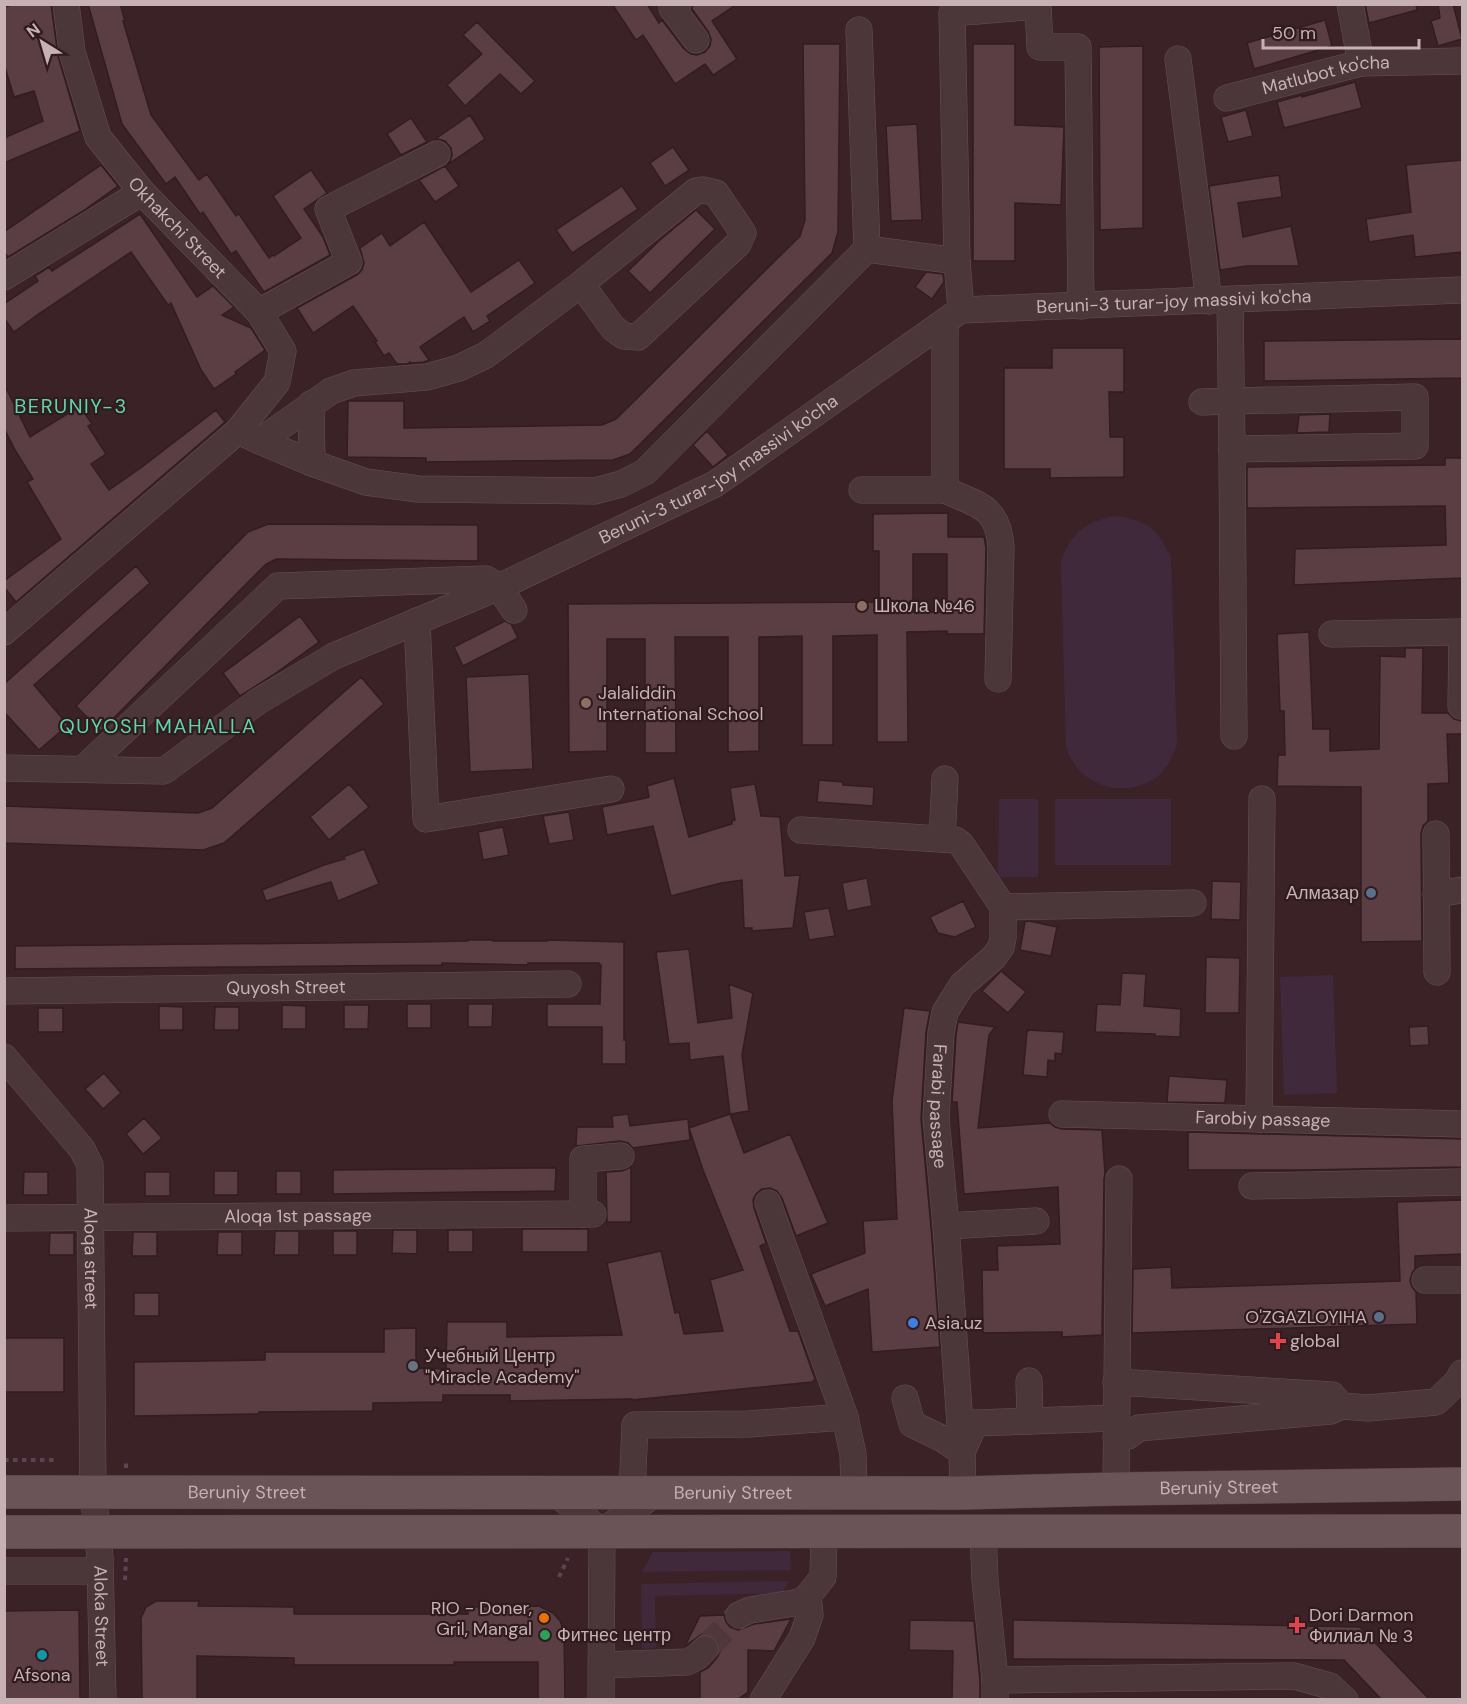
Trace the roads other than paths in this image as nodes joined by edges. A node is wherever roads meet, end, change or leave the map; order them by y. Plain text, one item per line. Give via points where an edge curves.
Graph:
1 (66, 4) edge
2 (678, 4) edge
3 (1350, 4) edge
4 (859, 30) dead end
5 (696, 40) dead end
6 (1178, 59) dead end
7 (1462, 61) edge
8 (1361, 63) junction
9 (1227, 98) dead end
10 (437, 154) dead end
11 (142, 192) junction
12 (867, 249) junction
13 (957, 261) junction
14 (4, 277) edge
15 (581, 284) junction
16 (1462, 290) edge
17 (1219, 301) junction
18 (1081, 306) junction
19 (259, 312) junction
20 (953, 316) junction
21 (1231, 400) junction
22 (1202, 402) dead end
23 (311, 404) junction
24 (249, 436) junction
25 (1232, 449) junction
26 (312, 463) junction
27 (945, 489) junction
28 (862, 490) dead end
29 (499, 587) junction
30 (514, 610) dead end
31 (417, 621) junction
32 (4, 632) edge
33 (1462, 632) edge
34 (1332, 634) dead end
35 (998, 679) dead end
36 (1461, 706) dead end
37 (1234, 736) dead end
38 (4, 768) edge
39 (83, 769) junction
40 (945, 779) dead end
41 (610, 789) dead end
42 (1262, 799) dead end
43 (801, 830) dead end
44 (1436, 834) dead end
45 (942, 839) junction
46 (1462, 890) edge
47 (1436, 894) junction
48 (1193, 903) dead end
49 (1003, 908) junction
50 (1437, 972) dead end
51 (567, 984) dead end
52 (4, 991) edge
53 (4, 1057) edge
54 (1062, 1114) dead end
55 (1259, 1119) junction
56 (1462, 1124) edge
57 (621, 1156) dead end
58 (1119, 1179) dead end
59 (1462, 1182) edge
60 (1252, 1186) dead end
61 (768, 1203) dead end
62 (91, 1217) junction
63 (4, 1218) edge
64 (1036, 1221) dead end
65 (946, 1226) junction
66 (1425, 1280) dead end
67 (1462, 1280) edge
68 (1462, 1373) edge
69 (1029, 1381) dead end
70 (1116, 1382) junction
71 (905, 1398) dead end
72 (1342, 1406) junction
73 (845, 1418) junction
74 (1030, 1421) junction
75 (1116, 1428) junction
76 (962, 1452) junction
77 (1462, 1484) edge
78 (1116, 1489) junction
79 (4, 1492) edge
80 (93, 1492) junction
81 (555, 1492) junction
82 (645, 1492) junction
83 (855, 1492) junction
84 (963, 1493) junction
85 (1462, 1531) edge
86 (4, 1532) edge
87 (98, 1532) junction
88 (602, 1532) junction
89 (824, 1532) junction
90 (983, 1532) junction
91 (4, 1571) edge
92 (100, 1571) junction
93 (808, 1596) junction
94 (739, 1615) tunnel mouth
95 (705, 1649) tunnel mouth
96 (602, 1665) junction
97 (995, 1690) edge
98 (103, 1700) edge
99 (601, 1700) edge
100 (763, 1700) edge
101 (1345, 1700) edge

1 - 11 street, Okhakchi Street via 72,52 98,137
2 - 5 street via 672,8
3 - 8 street
4 - 12 street
6 - 17 street
7 - 8 street, Matlubot ko'cha
8 - 9 street, Matlubot ko'cha
10 - 19 street via 328,209 349,262
11 - 14 street
11 - 19 street, Okhakchi Street
12 - 13 street
12 - 26 street via 645,472 621,484 595,491 418,489 366,482
13 - 18 street via 952,13 1038,6 1040,47 1078,47
13 - 20 street
15 - 15 street, Okhakchi Street via 696,192 716,193 743,233 738,243 638,337 624,336 613,328
15 - 23 street, Okhakchi Street via 473,362 427,377 354,383
16 - 17 street, Beruni-3 turar-joy massivi ko'cha
17 - 18 street, Beruni-3 turar-joy massivi ko'cha
17 - 21 street
18 - 20 street, Beruni-3 turar-joy massivi ko'cha
19 - 24 street, Okhakchi Street via 283,351 277,382
20 - 27 street
20 - 29 street, Beruni-3 turar-joy massivi ko'cha via 715,484
21 - 22 street
21 - 25 street
21 - 25 street via 1415,398 1415,446
23 - 24 street, Okhakchi Street
23 - 26 street
24 - 26 street
24 - 32 street, Okhakchi Street
25 - 37 street
27 - 28 street
27 - 35 street via 987,511 1000,532
29 - 30 street
29 - 31 street, Beruni-3 turar-joy massivi ko'cha
29 - 39 street via 486,579 278,586
31 - 39 street, Beruni-3 turar-joy massivi ko'cha via 334,656 257,702 164,771
31 - 41 street via 426,819
33 - 34 street
33 - 36 street
38 - 39 street, Beruni-3 turar-joy massivi ko'cha
40 - 45 street
42 - 55 street
43 - 45 street
44 - 47 street
45 - 49 street via 961,844
46 - 47 street
47 - 50 street
48 - 49 street
49 - 65 street, Farabi passage via 1001,948 962,985 945,1012 941,1033 936,1119
51 - 52 street, Quyosh Street
53 - 62 street, Aloqa street via 82,1149 90,1165
54 - 55 street, Farobiy passage
55 - 56 street, Farobiy passage
57 - 62 street, Aloqa 1st passage via 583,1159 588,1214
58 - 70 street
59 - 60 street
61 - 73 street
62 - 63 street, Aloqa 1st passage
62 - 80 street, Aloqa street
64 - 65 street
65 - 76 street, Farabi passage
66 - 67 street
68 - 72 street via 1436,1402 1368,1408
69 - 74 street
70 - 72 street via 1332,1395
70 - 75 street
71 - 76 street via 912,1424
72 - 75 street via 1331,1411 1139,1428 1128,1436
73 - 82 street via 635,1425
73 - 83 street via 853,1454
74 - 75 street
74 - 76 street via 975,1423
75 - 78 street
76 - 84 street, Farabi passage
77 - 78 main road, Beruniy Street
78 - 84 main road, Beruniy Street
79 - 80 main road, Beruniy Street
80 - 81 main road, Beruniy Street
80 - 87 street, Aloqa street
81 - 82 main road, Beruniy Street
81 - 88 street
82 - 83 main road, Beruniy Street
82 - 88 street
83 - 84 main road, Beruniy Street
85 - 90 main road
86 - 87 main road
87 - 88 main road
87 - 92 street, Aloka Street
88 - 89 main road
88 - 96 street
89 - 90 main road
89 - 93 street via 823,1577
90 - 97 street
91 - 92 street
92 - 98 street, Aloka Street
93 - 94 street via 800,1602
93 - 100 street via 810,1615 802,1638
95 - 96 street via 687,1662
96 - 99 street
97 - 101 street via 1294,1676 1330,1686

